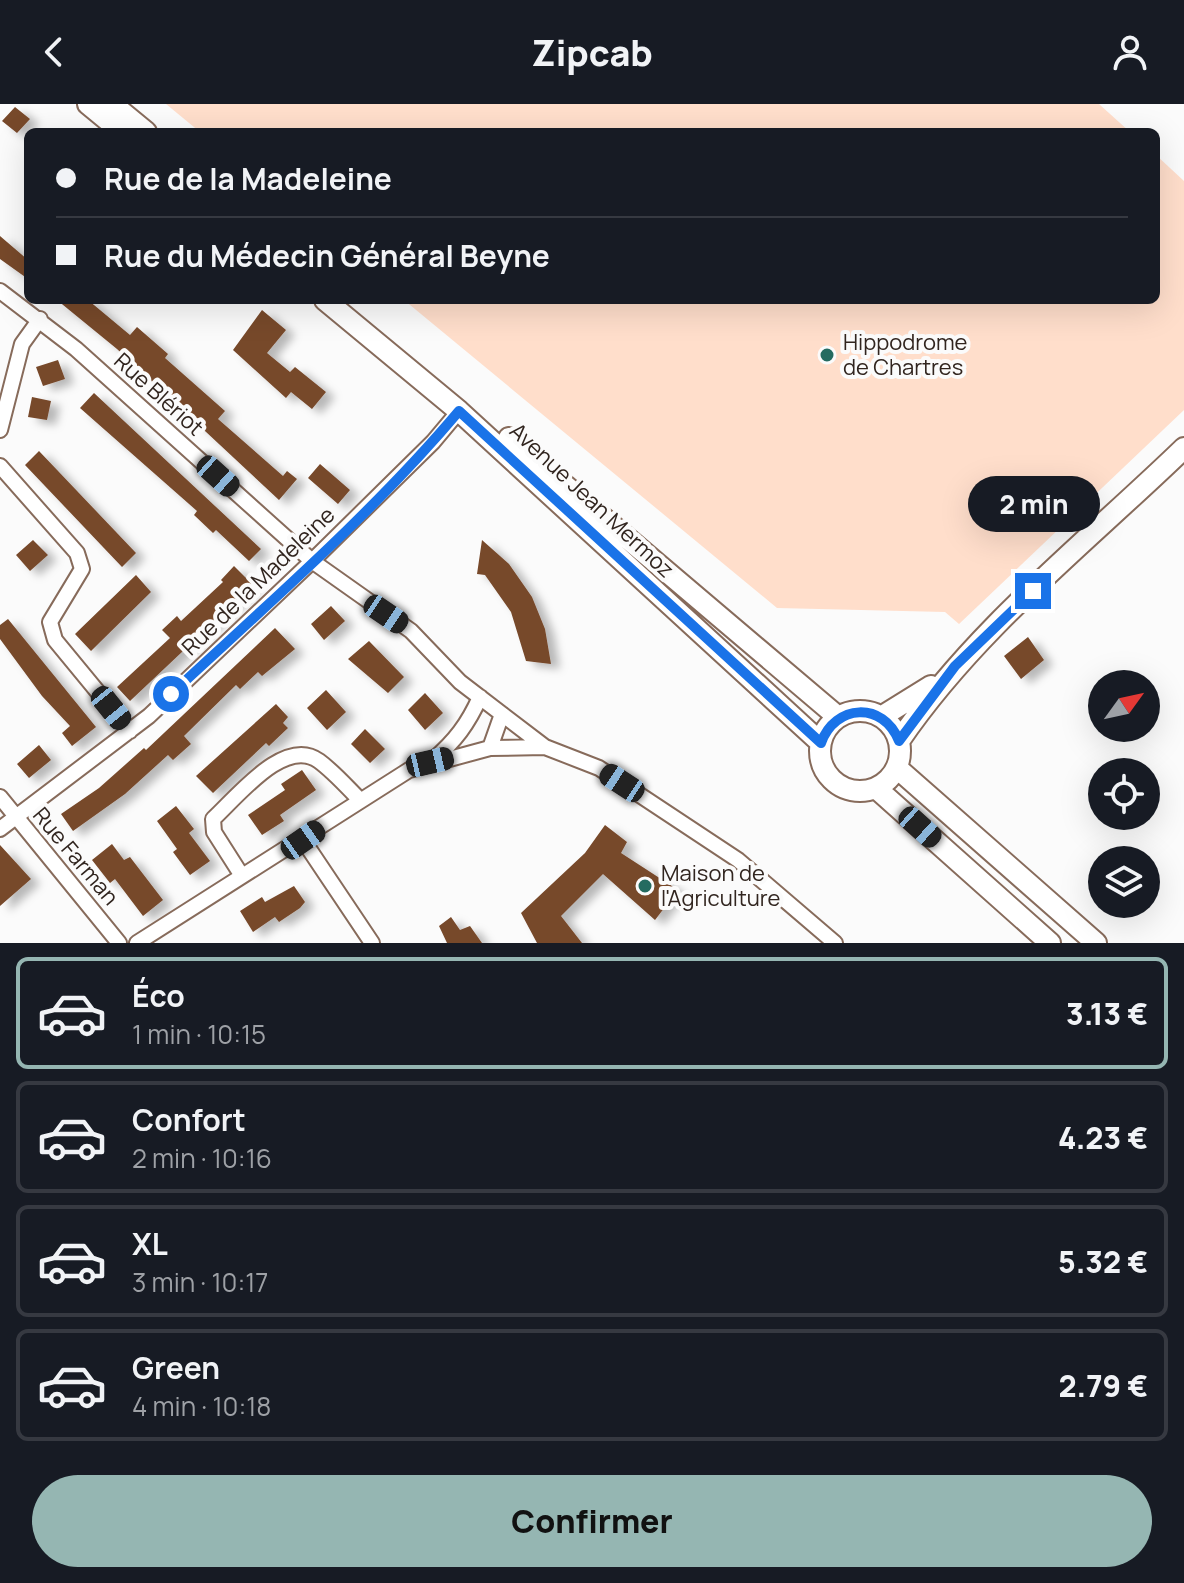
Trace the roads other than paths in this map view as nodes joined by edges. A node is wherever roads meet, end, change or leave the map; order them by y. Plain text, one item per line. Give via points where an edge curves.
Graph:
1 (88, 104) edge
2 (112, 104) edge
3 (117, 128) edge
4 (141, 128) edge
5 (0, 291) edge
6 (330, 304) edge
7 (350, 304) edge
8 (40, 319) junction
9 (459, 411) junction
10 (0, 430) edge
11 (1184, 448) edge
12 (0, 466) edge
13 (312, 561) junction
14 (955, 666) junction
15 (480, 697) junction
16 (502, 714) junction
17 (838, 717) junction
18 (881, 717) junction
19 (130, 731) junction
20 (899, 741) junction
21 (821, 743) junction
22 (545, 747) junction
23 (490, 748) junction
24 (430, 762) junction
25 (897, 768) junction
26 (876, 788) junction
27 (0, 797) edge
28 (360, 800) junction
29 (14, 817) junction
30 (0, 829) edge
31 (303, 840) junction
32 (242, 876) junction
33 (119, 943) edge
34 (137, 943) edge
35 (372, 943) edge
36 (835, 943) edge
37 (1050, 943) edge
38 (1096, 943) edge

1 - 3 main road
2 - 4 main road
5 - 8 street, Rue Blériot
6 - 9 main road, Avenue Jean Mermoz
7 - 17 main road, Avenue Jean Mermoz
8 - 10 street via 22,344
8 - 13 street, Rue Blériot
9 - 13 street, Rue de la Madeleine
9 - 21 main road, Avenue Jean Mermoz
11 - 14 main road
12 - 19 street via 77,553 82,569 50,622 55,640
13 - 15 street, Rue Blériot via 411,631
13 - 19 street, Rue de la Madeleine
14 - 18 main road via 920,695
14 - 20 main road
15 - 16 street, Rue Blériot
15 - 24 street via 461,733
16 - 22 street, Rue Blériot
16 - 23 street
17 - 18 main road via 860,711
17 - 21 main road
18 - 20 main road
19 - 29 street, Rue de la Madeleine
20 - 25 main road
21 - 26 main road, Avenue Jean Mermoz via 823,768 840,786 864,792
22 - 23 street
22 - 36 street via 599,768 738,860
23 - 24 street
24 - 28 street
25 - 26 main road
25 - 38 main road
26 - 37 main road
27 - 29 street, Rue Farman
28 - 31 street
28 - 32 street via 317,759 299,752 282,757 213,819 214,832
29 - 30 street, Rue de la Madeleine
29 - 33 street, Rue Farman
31 - 32 street
31 - 35 street
32 - 34 street

